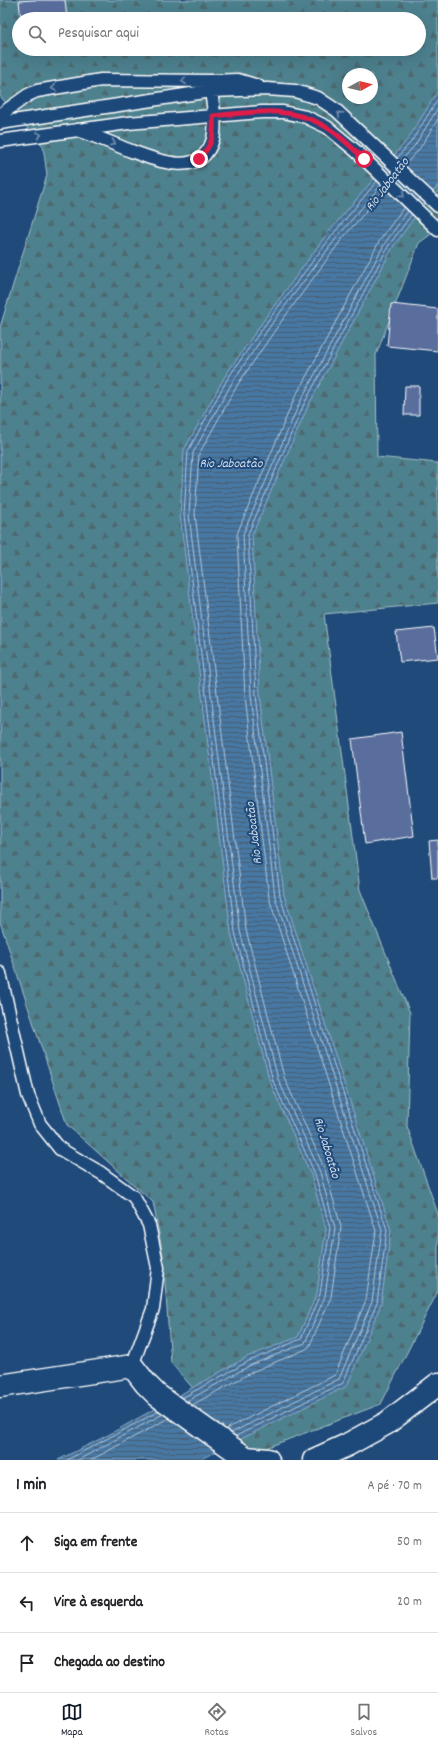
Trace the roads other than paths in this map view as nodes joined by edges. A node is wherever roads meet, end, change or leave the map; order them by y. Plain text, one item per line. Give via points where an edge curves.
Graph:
1 (210, 86) junction
2 (0, 115) edge
3 (213, 116) junction
4 (0, 123) edge
5 (76, 129) junction
6 (0, 140) edge
7 (438, 206) edge
8 (438, 230) edge
9 (0, 973) edge
10 (132, 1366) junction
11 (438, 1384) edge
12 (0, 1386) edge
13 (268, 1460) edge
14 (314, 1460) edge

1 -> 2 lane via 101,80 37,91
1 - 3 lane
1 - 4 lane
7 -> 1 lane via 336,110 318,98 295,91
3 - 5 lane
5 -> 3 lane via 156,160 174,164 189,163 199,159 208,150 213,138
3 -> 8 lane via 283,112 306,116 327,127
6 -> 5 lane
9 - 10 lane via 28,1095 40,1124 60,1149 101,1173 134,1197 149,1225 158,1268 153,1309
10 - 12 street
10 - 13 street via 158,1394 246,1458
11 - 14 street via 387,1423

